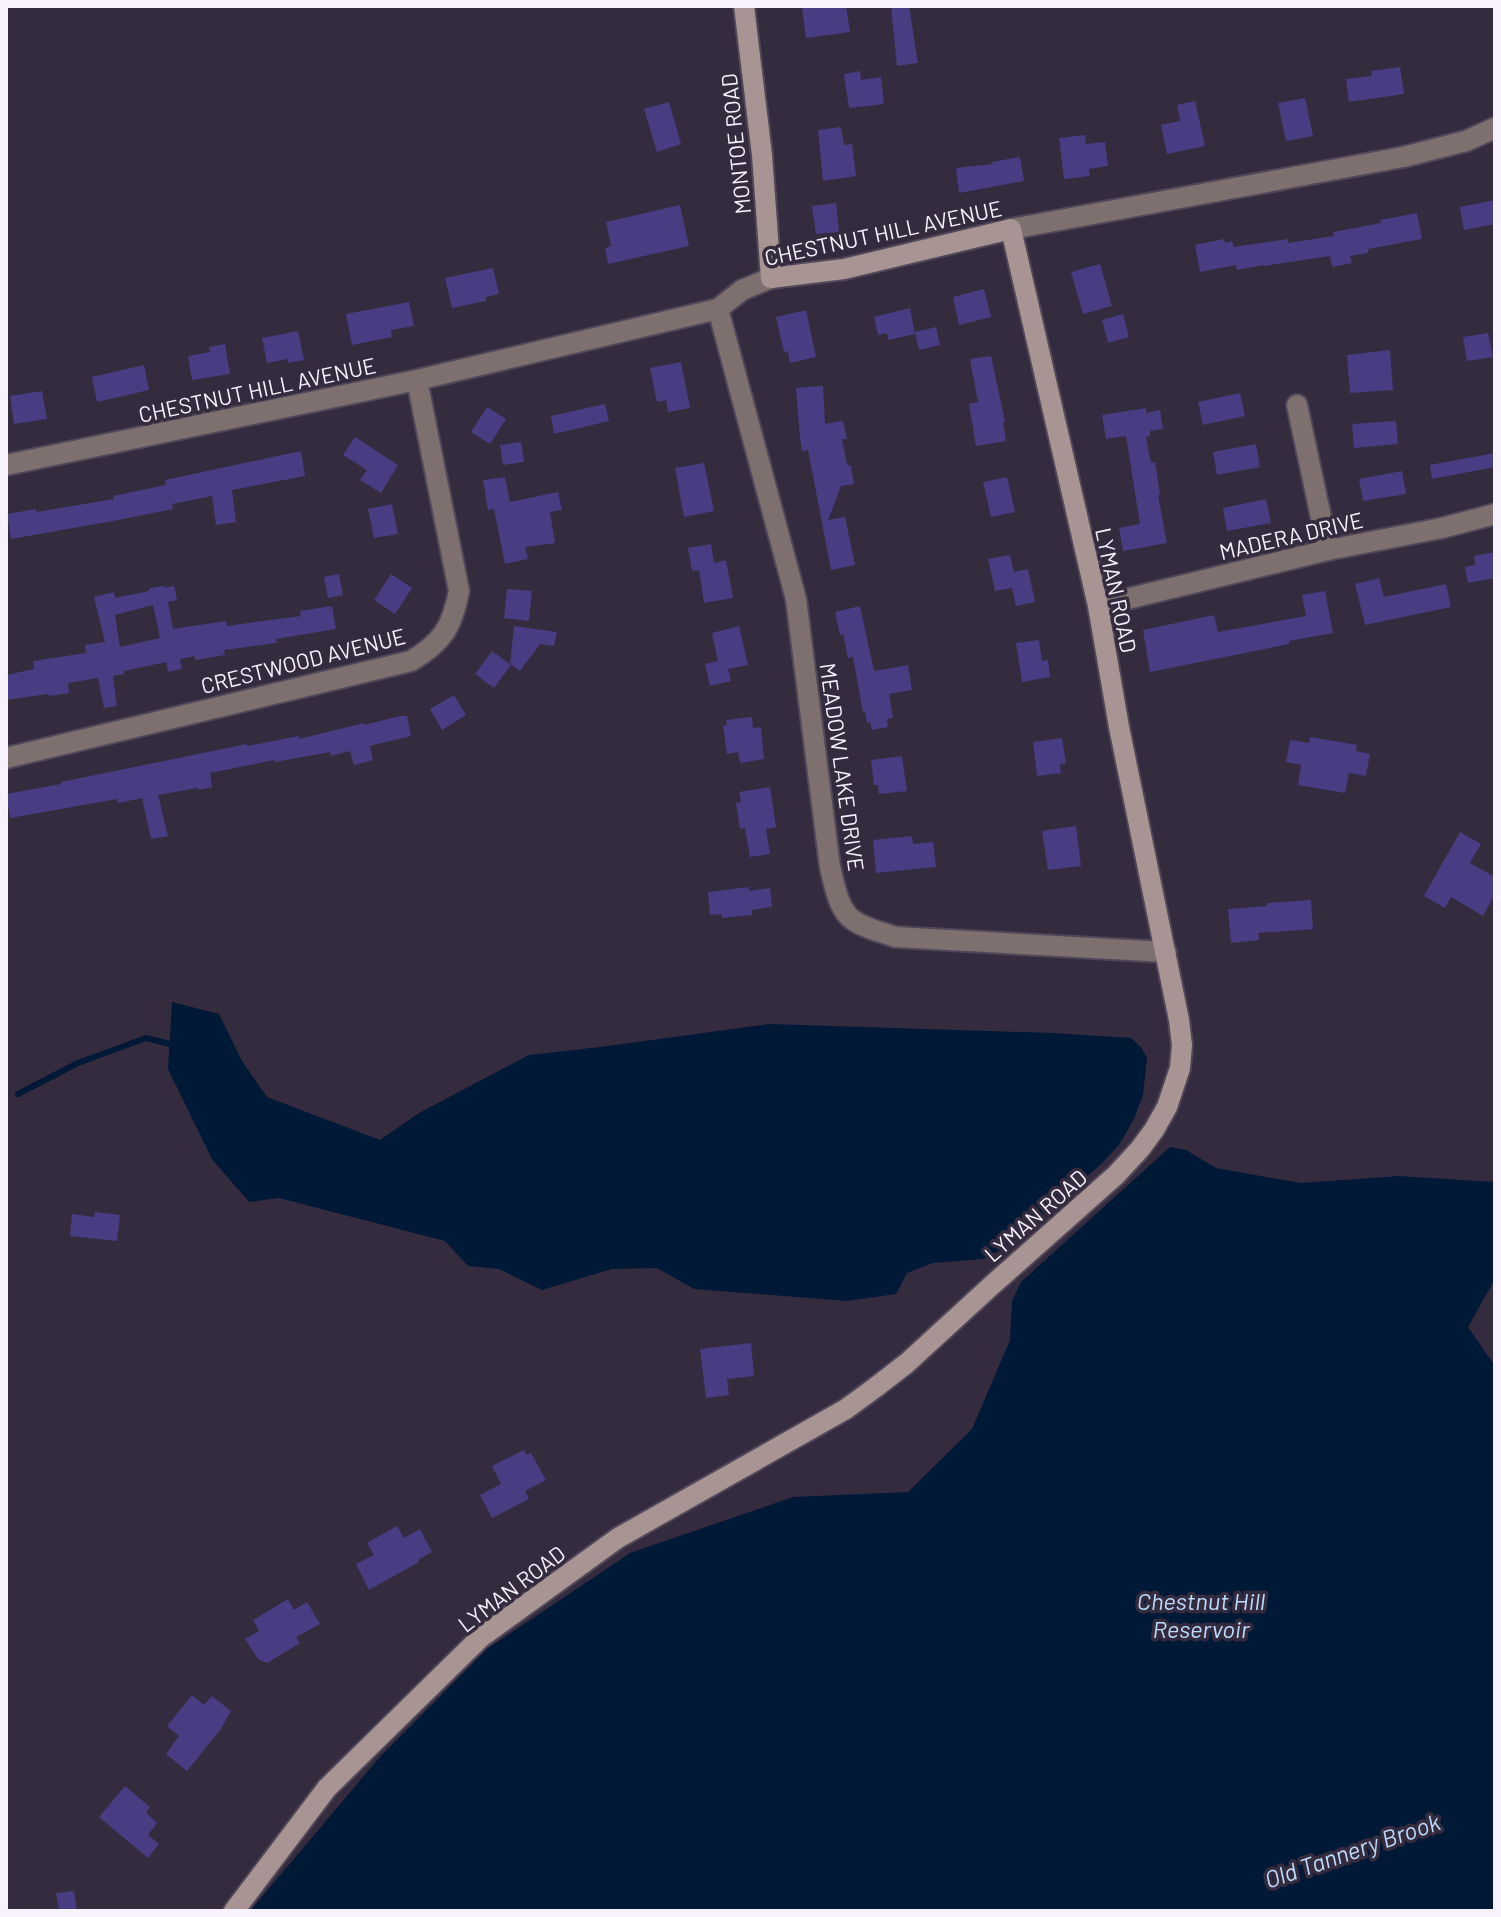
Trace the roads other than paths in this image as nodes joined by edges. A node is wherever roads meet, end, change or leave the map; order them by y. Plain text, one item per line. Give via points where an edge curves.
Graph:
1 (744, 6) edge
2 (1495, 128) edge
3 (1011, 229) junction
4 (771, 278) junction
5 (718, 309) junction
6 (417, 380) junction
7 (1297, 405) dead end
8 (6, 465) edge
9 (1495, 514) edge
10 (1328, 550) junction
11 (1098, 606) junction
12 (6, 758) edge
13 (1166, 952) junction
14 (234, 1911) edge

1 - 4 street, MONTOE ROAD
2 - 3 street, CHESTNUT HILL AVENUE via 1403,157
3 - 4 street, CHESTNUT HILL AVENUE via 844,269
3 - 11 street, LYMAN ROAD
4 - 5 street, CHESTNUT HILL AVENUE via 742,290
5 - 6 street, CHESTNUT HILL AVENUE
5 - 13 street, MEADOW LAKE DRIVE via 796,599 830,867 850,919 895,937
6 - 8 street, CHESTNUT HILL AVENUE
6 - 12 street, CRESTWOOD AVENUE via 459,591 447,631 431,650 411,661
7 - 10 street
9 - 10 street, MADERA DRIVE
10 - 11 street, MADERA DRIVE
11 - 13 street, LYMAN ROAD
13 - 14 street, LYMAN ROAD via 1179,1020 1180,1068 1154,1130 1116,1175 907,1363 846,1409 618,1538 480,1638 327,1788

